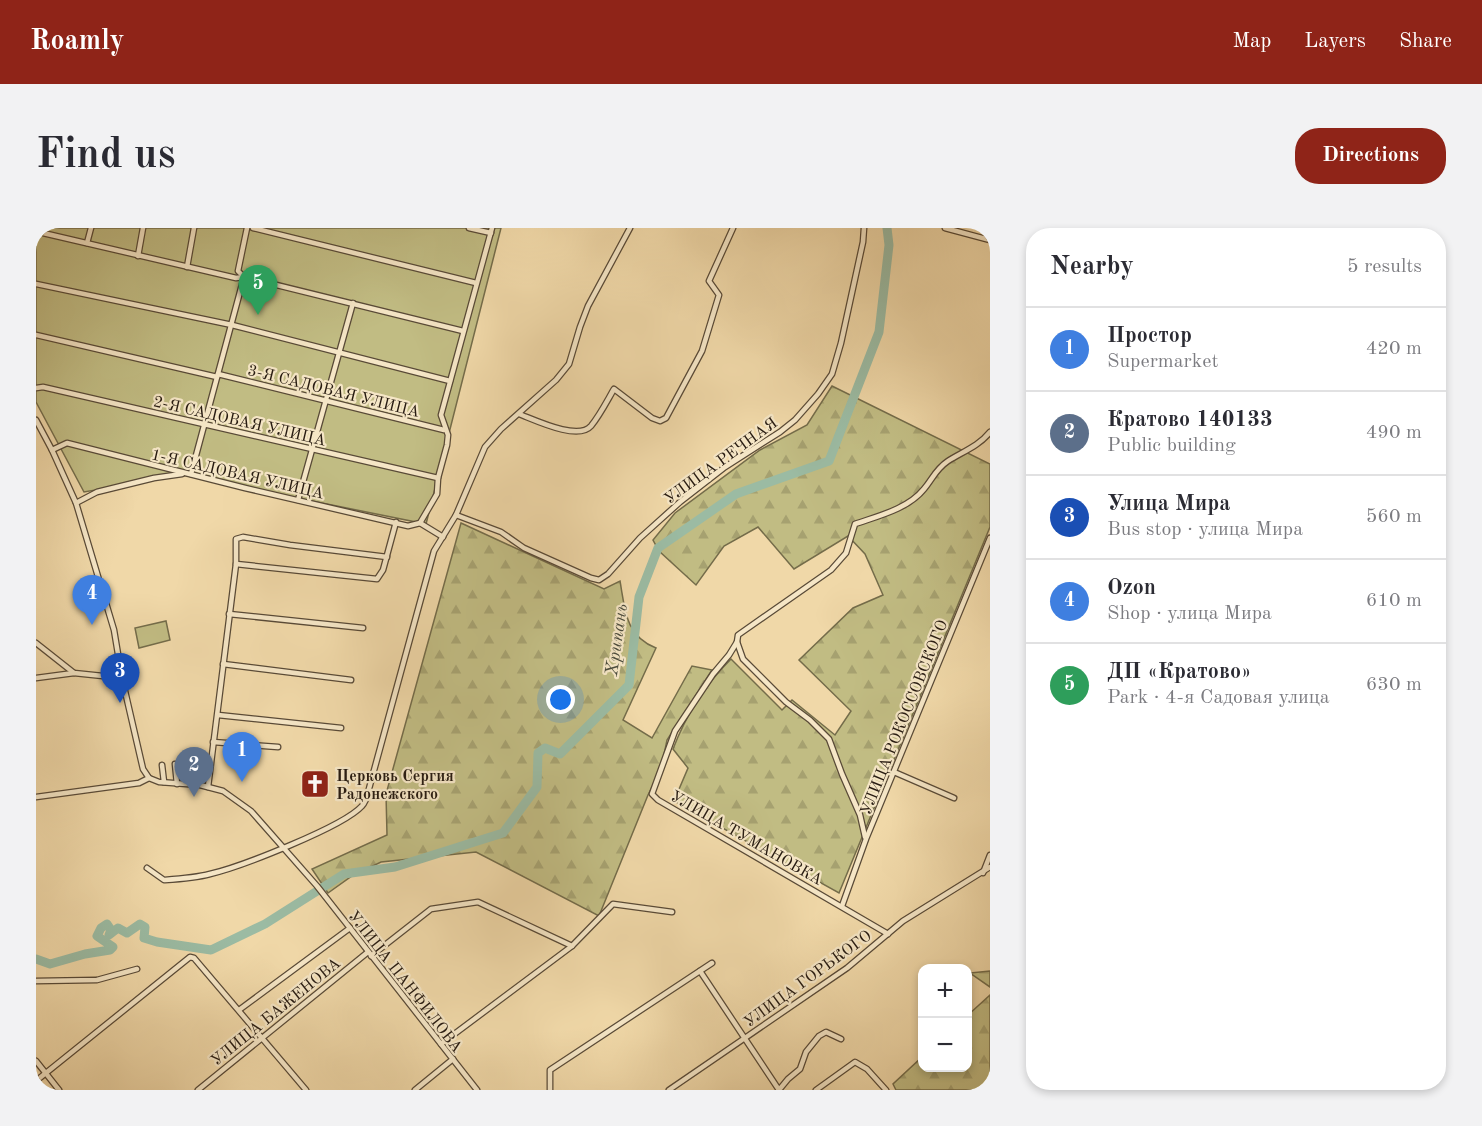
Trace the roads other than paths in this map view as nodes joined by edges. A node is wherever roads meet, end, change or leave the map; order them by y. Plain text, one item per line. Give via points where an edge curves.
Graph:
1 (91, 228) edge
2 (143, 228) edge
3 (194, 228) edge
4 (247, 228) edge
5 (254, 228) edge
6 (469, 228) edge
7 (630, 228) edge
8 (734, 228) edge
9 (864, 228) edge
10 (945, 228) edge
11 (36, 230) edge
12 (491, 231) edge
13 (990, 240) edge
14 (87, 243) junction
15 (138, 256) junction
16 (187, 267) junction
17 (244, 277) junction
18 (476, 283) junction
19 (36, 284) edge
20 (353, 303) junction
21 (232, 325) junction
22 (463, 331) junction
23 (36, 335) edge
24 (340, 352) junction
25 (218, 376) junction
26 (450, 381) junction
27 (36, 388) edge
28 (327, 400) junction
29 (519, 414) junction
30 (36, 420) edge
31 (204, 424) junction
32 (444, 430) junction
33 (990, 432) edge
34 (314, 449) junction
35 (52, 450) junction
36 (185, 473) junction
37 (191, 474) junction
38 (438, 478) junction
39 (298, 500) junction
40 (75, 503) junction
41 (456, 515) junction
42 (396, 522) junction
43 (420, 524) junction
44 (443, 537) junction
45 (990, 538) edge
46 (387, 556) junction
47 (236, 564) junction
48 (229, 614) junction
49 (363, 628) dead end
50 (737, 642) junction
51 (36, 643) edge
52 (223, 664) junction
53 (74, 673) junction
54 (36, 678) edge
55 (122, 678) junction
56 (351, 680) dead end
57 (218, 715) junction
58 (341, 728) dead end
59 (213, 742) junction
60 (278, 747) dead end
61 (175, 764) dead end
62 (162, 765) dead end
63 (894, 772) junction
64 (149, 778) junction
65 (164, 782) junction
66 (177, 784) junction
67 (208, 787) junction
68 (36, 796) edge
69 (954, 798) dead end
70 (866, 839) junction
71 (283, 847) junction
72 (990, 855) edge
73 (990, 867) edge
74 (147, 868) dead end
75 (982, 873) junction
76 (842, 906) junction
77 (672, 912) dead end
78 (350, 928) junction
79 (888, 934) junction
80 (572, 946) junction
81 (370, 954) junction
82 (712, 963) dead end
83 (137, 969) dead end
84 (700, 971) junction
85 (36, 981) edge
86 (239, 1010) junction
87 (262, 1036) junction
88 (744, 1039) junction
89 (841, 1039) dead end
90 (441, 1044) junction
91 (453, 1059) junction
92 (36, 1061) edge
93 (47, 1073) junction
94 (36, 1081) edge
95 (59, 1090) edge
96 (198, 1090) edge
97 (306, 1090) edge
98 (415, 1090) edge
99 (477, 1090) edge
100 (550, 1090) edge
101 (669, 1090) edge
102 (779, 1090) edge
103 (816, 1090) edge
104 (886, 1090) edge

1 - 14 street
2 - 15 street
3 - 16 street
4 - 17 street via 238,270
5 - 18 street
6 - 12 street
7 - 29 street via 588,306 569,364
8 - 29 street via 710,281 719,295 702,351 666,418 652,418 614,389 590,427 582,432
9 - 41 street, УЛИЦА РЕЧНАЯ via 841,343 831,374 818,394 780,432 725,467 673,508 608,574 598,580 591,578 524,548 501,532
10 - 13 street
11 - 14 street
12 - 18 street
14 - 15 street
15 - 16 street
16 - 17 street
17 - 20 street
17 - 21 street
18 - 22 street
19 - 21 street
20 - 22 street
20 - 24 street
21 - 24 street
21 - 25 street
22 - 26 street
23 - 25 street, 3-Я САДОВАЯ УЛИЦА
24 - 26 street
24 - 28 street
25 - 28 street, 3-Я САДОВАЯ УЛИЦА
25 - 31 street
26 - 32 street via 441,415
27 - 31 street, 2-Я САДОВАЯ УЛИЦА
28 - 32 street, 3-Я САДОВАЯ УЛИЦА
28 - 34 street
29 - 41 street via 485,447
30 - 35 street
31 - 34 street, 2-Я САДОВАЯ УЛИЦА
31 - 37 street
32 - 38 street via 447,445
33 - 50 street, УЛИЦА ТУМАНОВКА via 933,474 913,498 892,511 855,524 846,553 831,570 738,635
34 - 38 street, 2-Я САДОВАЯ УЛИЦА
34 - 39 street
35 - 36 street, 1-Я САДОВАЯ УЛИЦА via 67,443
35 - 40 street
36 - 37 street, 1-Я САДОВАЯ УЛИЦА
36 - 40 street via 97,492
37 - 39 street, 1-Я САДОВАЯ УЛИЦА
38 - 43 street via 436,494
39 - 42 street, 1-Я САДОВАЯ УЛИЦА
40 - 55 street via 114,630
41 - 44 street
42 - 43 street, 1-Я САДОВАЯ УЛИЦА
42 - 46 street
43 - 44 street
44 - 71 street via 434,551 365,802 328,828
45 - 63 street, УЛИЦА РОКОССОВСКОГО
46 - 47 street via 380,578 374,580
46 - 47 street via 243,537 236,539
47 - 48 street
48 - 49 street
48 - 52 street
50 - 70 street via 743,658 829,739
50 - 76 street, УЛИЦА ТУМАНОВКА via 675,731 652,794
51 - 53 street
52 - 56 street
52 - 57 street
53 - 54 street
53 - 55 street
55 - 64 street via 140,762
57 - 58 street
57 - 59 street
59 - 60 street
59 - 67 street
61 - 66 street
62 - 65 street
63 - 69 street
63 - 70 street, УЛИЦА РОКОССОВСКОГО
64 - 65 street, УЛИЦА ПАНФИЛОВА
64 - 68 street via 139,783
65 - 66 street, УЛИЦА ПАНФИЛОВА
66 - 67 street, УЛИЦА ПАНФИЛОВА
67 - 71 street, УЛИЦА ПАНФИЛОВА via 229,794 251,811
70 - 76 street, УЛИЦА РОКОССОВСКОГО
71 - 74 street via 234,867 185,879 164,880
71 - 78 street, УЛИЦА ПАНФИЛОВА
72 - 75 street
73 - 75 street, УЛИЦА ГОРЬКОГО
75 - 79 street, УЛИЦА ГОРЬКОГО
76 - 79 street, УЛИЦА ТУМАНОВКА
77 - 80 street via 613,904
78 - 81 street, УЛИЦА ПАНФИЛОВА
78 - 86 street, УЛИЦА БАЖЕНОВА
79 - 88 street, УЛИЦА ГОРЬКОГО via 847,968
80 - 81 street, УЛИЦА БАЖЕНОВА via 478,902 431,909
80 - 90 street
81 - 87 street, УЛИЦА БАЖЕНОВА
81 - 90 street, УЛИЦА ПАНФИЛОВА
82 - 84 street
83 - 85 street via 96,980
84 - 88 street
84 - 100 street via 550,1070
86 - 87 street
86 - 93 street via 190,957
87 - 96 street, УЛИЦА БАЖЕНОВА
87 - 97 street
88 - 101 street, УЛИЦА ГОРЬКОГО
88 - 102 street
89 - 102 street via 826,1032 819,1036 806,1052 800,1069
90 - 91 street, УЛИЦА ПАНФИЛОВА
91 - 98 street
91 - 99 street, УЛИЦА ПАНФИЛОВА
92 - 93 street
93 - 94 street
93 - 95 street
103 - 104 street via 855,1062

